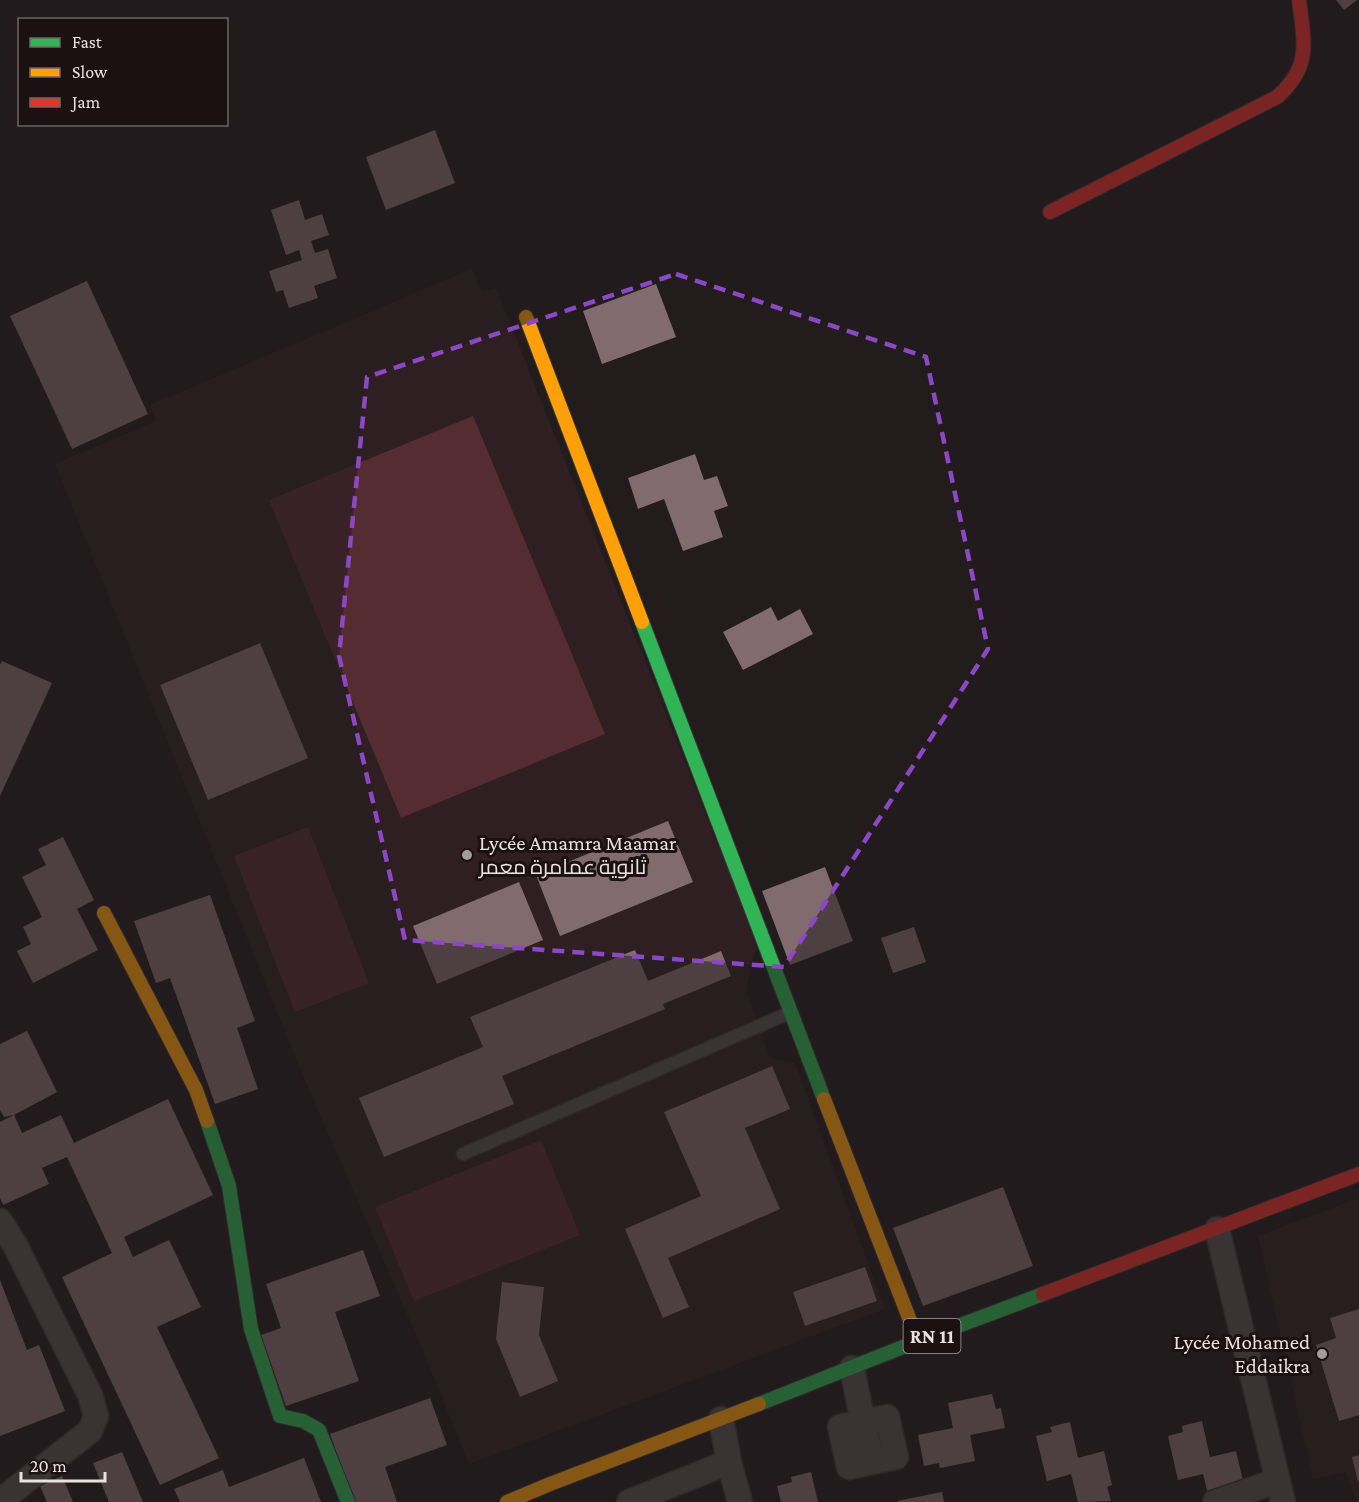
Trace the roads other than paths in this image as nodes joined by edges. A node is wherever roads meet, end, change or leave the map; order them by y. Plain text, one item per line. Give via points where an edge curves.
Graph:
1 (1299, 0) edge
2 (1050, 212) dead end
3 (526, 317) dead end
4 (104, 913) dead end
5 (790, 1013) junction
6 (463, 1154) dead end
7 (1359, 1174) edge
8 (0, 1221) edge
9 (1217, 1229) junction
10 (918, 1341) junction
11 (852, 1368) junction
12 (721, 1419) junction
13 (729, 1462) junction
14 (872, 1462) dead end
15 (1280, 1491) edge
16 (0, 1500) edge
17 (348, 1502) edge
18 (507, 1502) edge
19 (629, 1502) edge
20 (740, 1502) edge
21 (1215, 1502) edge

1 - 2 street via 1303,58 1287,90
3 - 5 street
4 - 17 street via 196,1090 229,1186 251,1329 280,1416 303,1421 319,1431
5 - 6 lane
5 - 10 street
7 - 9 street, RN 11
8 - 16 street via 90,1395 96,1416 90,1431
9 - 10 street, RN 11
9 - 15 street
10 - 11 street, RN 11
11 - 12 street, RN 11
11 - 14 street
12 - 13 street
12 - 18 street, RN 11
13 - 19 street
13 - 20 street
15 - 21 street

